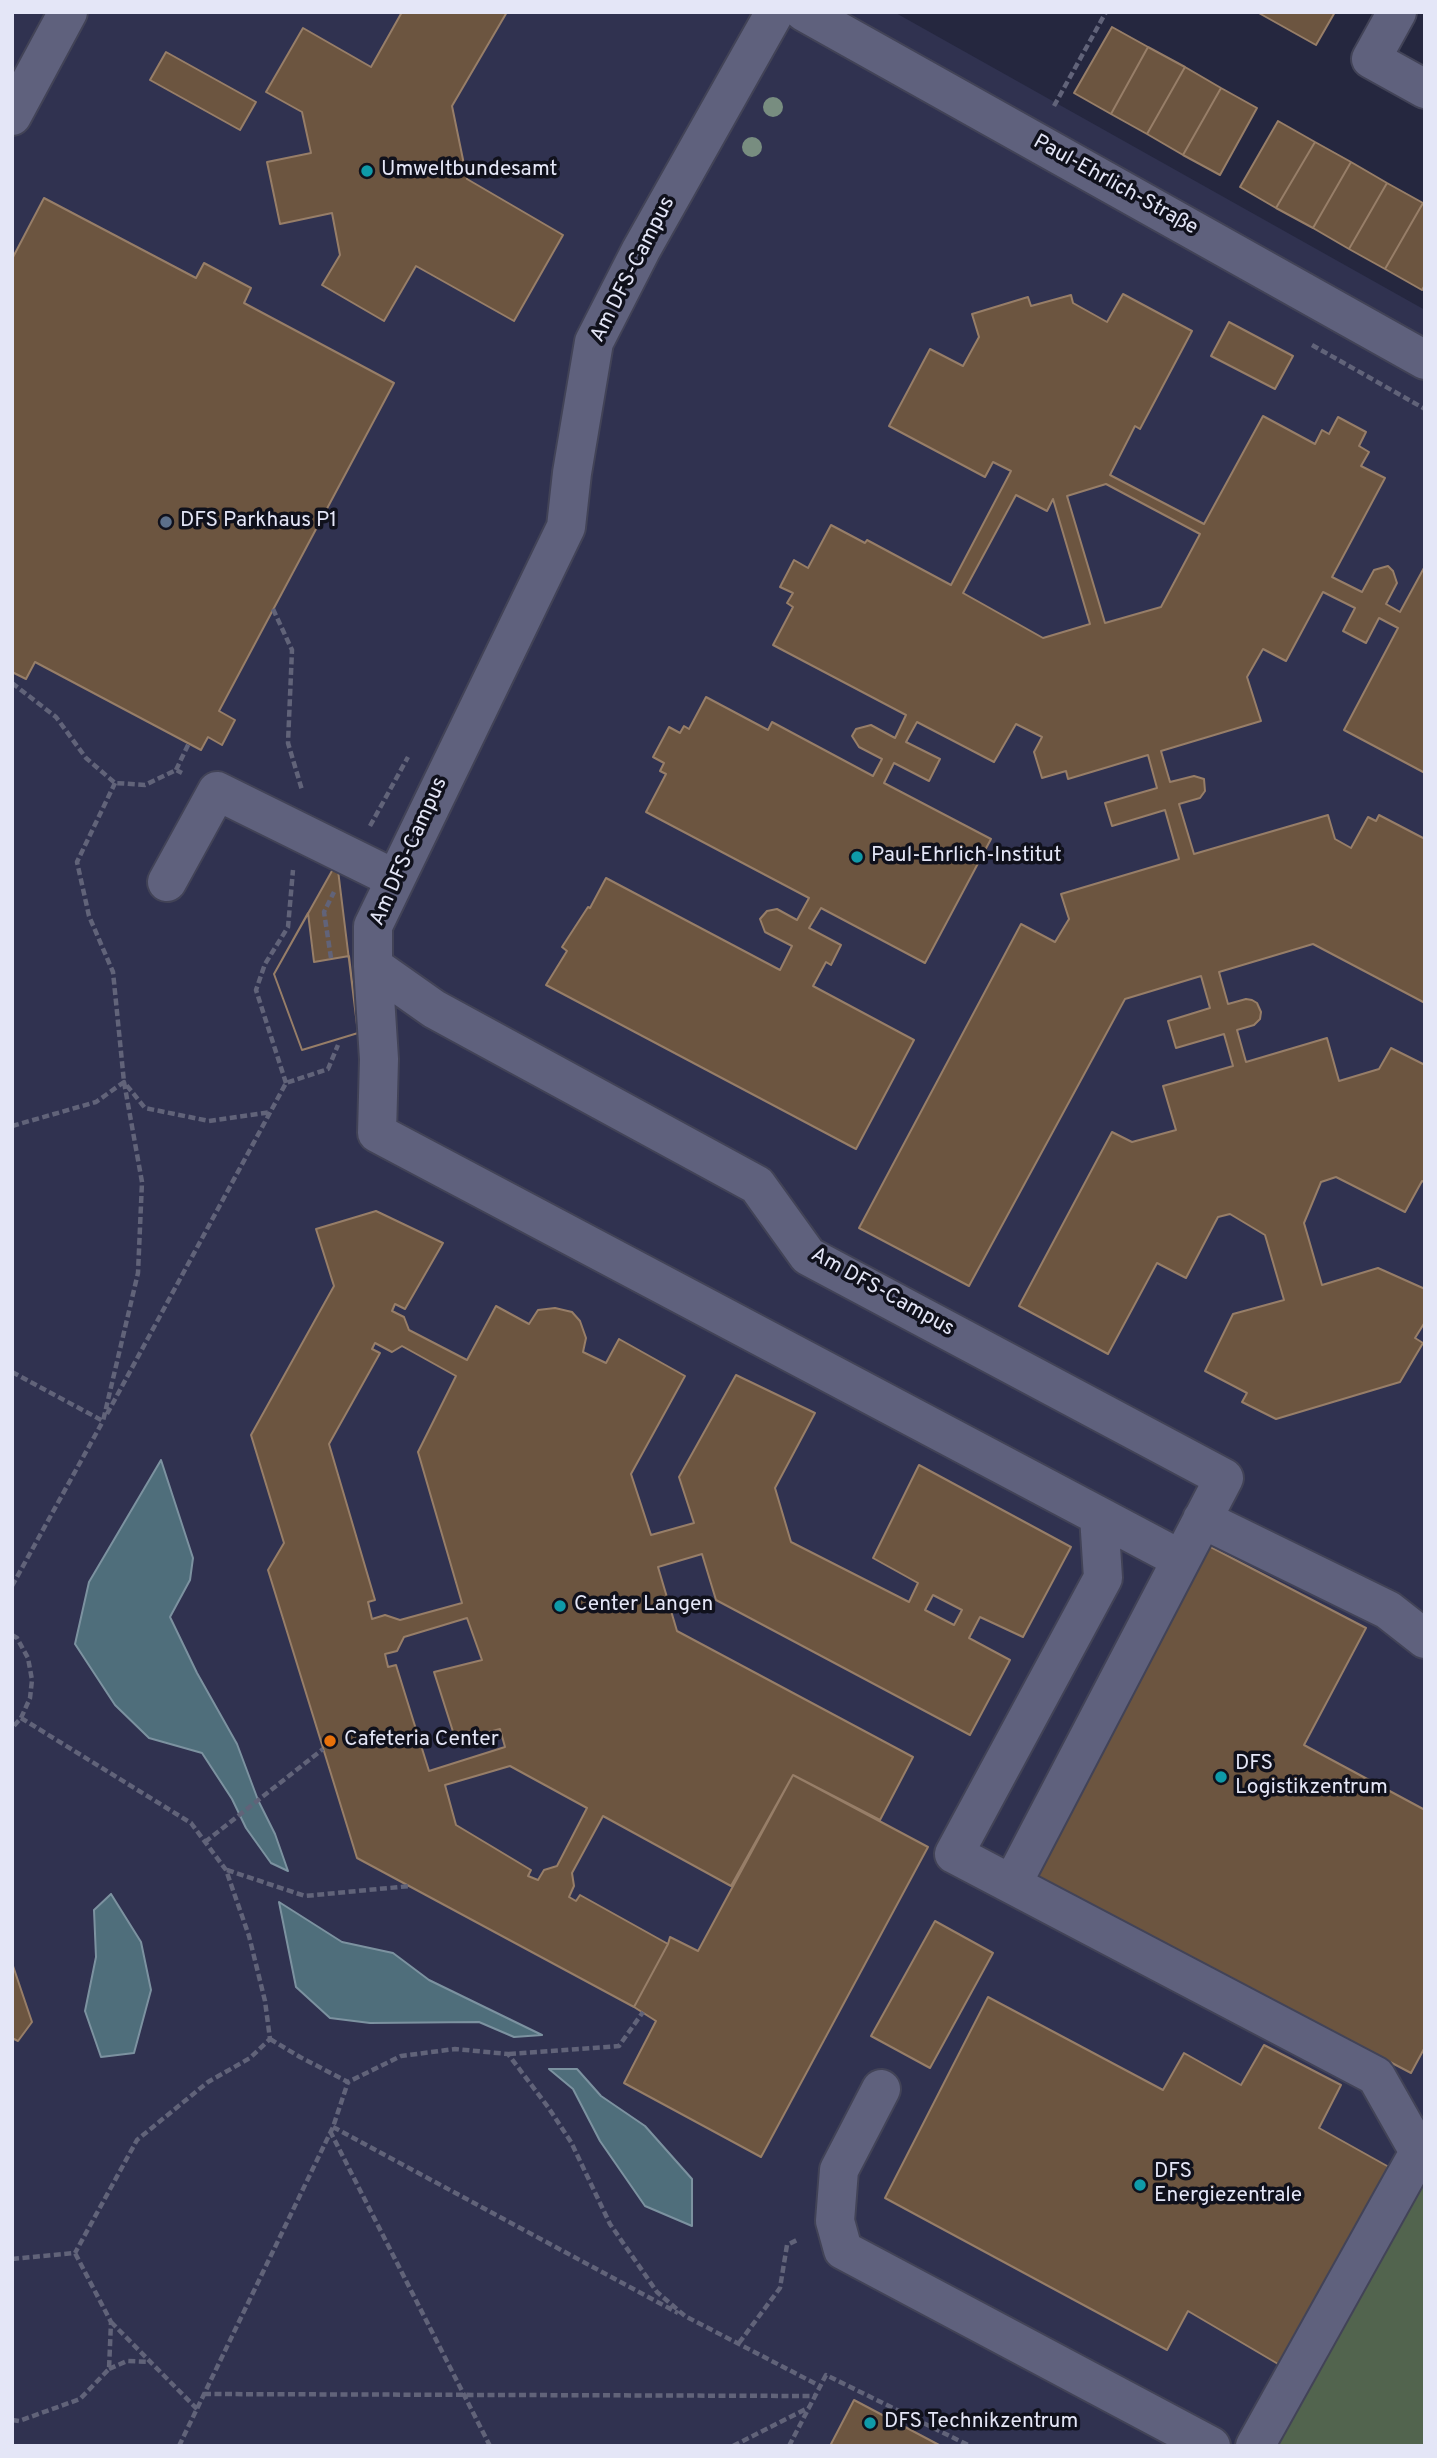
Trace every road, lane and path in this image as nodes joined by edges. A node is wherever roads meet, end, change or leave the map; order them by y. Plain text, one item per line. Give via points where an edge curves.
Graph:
1 (68, 12) edge
2 (775, 12) edge
3 (804, 12) edge
4 (1106, 12) edge
5 (1397, 12) edge
6 (1425, 89) edge
7 (12, 116) edge
8 (1035, 141) junction
9 (1425, 360) edge
10 (12, 683) edge
11 (189, 743) dead end
12 (176, 770) junction
13 (116, 783) junction
14 (217, 791) junction
15 (395, 879) junction
16 (167, 882) dead end
17 (265, 964) dead end
18 (373, 966) junction
19 (341, 1039) dead end
20 (124, 1082) junction
21 (286, 1083) junction
22 (272, 1112) junction
23 (12, 1126) edge
24 (12, 1372) edge
25 (103, 1421) junction
26 (1100, 1516) junction
27 (1202, 1519) junction
28 (1180, 1559) junction
29 (12, 1586) edge
30 (12, 1635) edge
31 (1425, 1639) edge
32 (21, 1718) junction
33 (12, 1728) edge
34 (323, 1749) dead end
35 (205, 1842) junction
36 (226, 1870) junction
37 (1012, 1884) junction
38 (410, 1886) dead end
39 (643, 2012) dead end
40 (270, 2039) junction
41 (508, 2054) junction
42 (348, 2082) junction
43 (881, 2089) dead end
44 (332, 2129) junction
45 (835, 2221) junction
46 (75, 2253) junction
47 (12, 2259) edge
48 (685, 2316) junction
49 (111, 2322) junction
50 (739, 2343) junction
51 (151, 2362) junction
52 (108, 2369) junction
53 (820, 2386) junction
54 (204, 2394) junction
55 (464, 2395) junction
56 (816, 2396) junction
57 (810, 2406) junction
58 (197, 2409) junction
59 (12, 2420) edge
60 (179, 2446) edge
61 (490, 2446) edge
62 (733, 2446) edge
63 (789, 2446) edge
64 (970, 2446) edge
65 (1211, 2446) edge
66 (1255, 2446) edge

1 - 7 street
2 - 15 street, Am DFS-Campus via 594,342 566,527
3 - 8 street, Paul-Ehrlich-Straße
4 - 8 path
5 - 6 street via 1371,59
8 - 9 street, Paul-Ehrlich-Straße
10 - 13 path via 56,717 86,758
11 - 12 path
12 - 13 path via 145,785
12 - 14 path
13 - 20 path via 77,862 89,916 113,972
14 - 15 street
14 - 16 street
15 - 18 street, Am DFS-Campus via 373,926
17 - 21 path via 256,990
18 - 26 street via 379,1059 377,1133
18 - 27 street, Am DFS-Campus via 434,1009 757,1185 808,1256 1224,1478
19 - 21 path via 328,1069
20 - 22 path via 145,1108 209,1121
20 - 23 path via 96,1102
20 - 25 path via 142,1182 138,1273
21 - 22 path
22 - 25 path
24 - 25 path
25 - 29 path
26 - 28 street
26 - 37 street via 1103,1578 954,1854
27 - 28 street
27 - 31 street via 1388,1609
28 - 37 street
30 - 32 path via 28,1658 32,1680
32 - 33 path
32 - 35 path via 191,1823
34 - 35 path
35 - 36 path
36 - 38 path via 305,1896
36 - 40 path via 249,1936
37 - 66 street via 1376,2076 1419,2152
39 - 41 path via 619,2046
40 - 42 path
40 - 46 path via 137,2140
41 - 42 path via 455,2049 401,2056
41 - 48 path via 570,2141 610,2224 657,2292
42 - 44 path
43 - 45 street via 839,2170
44 - 48 path
44 - 54 path
44 - 55 path
45 - 50 path via 787,2245 780,2288
45 - 65 street via 843,2250
46 - 47 path
46 - 49 path
48 - 50 path
49 - 51 path
49 - 52 path
50 - 53 path
51 - 52 path via 127,2361
51 - 58 path
52 - 59 path via 80,2399
53 - 56 path
53 - 64 path via 826,2375
54 - 55 path
54 - 58 path
55 - 56 path
55 - 61 path
56 - 57 path
57 - 62 path
57 - 63 path
58 - 60 path

